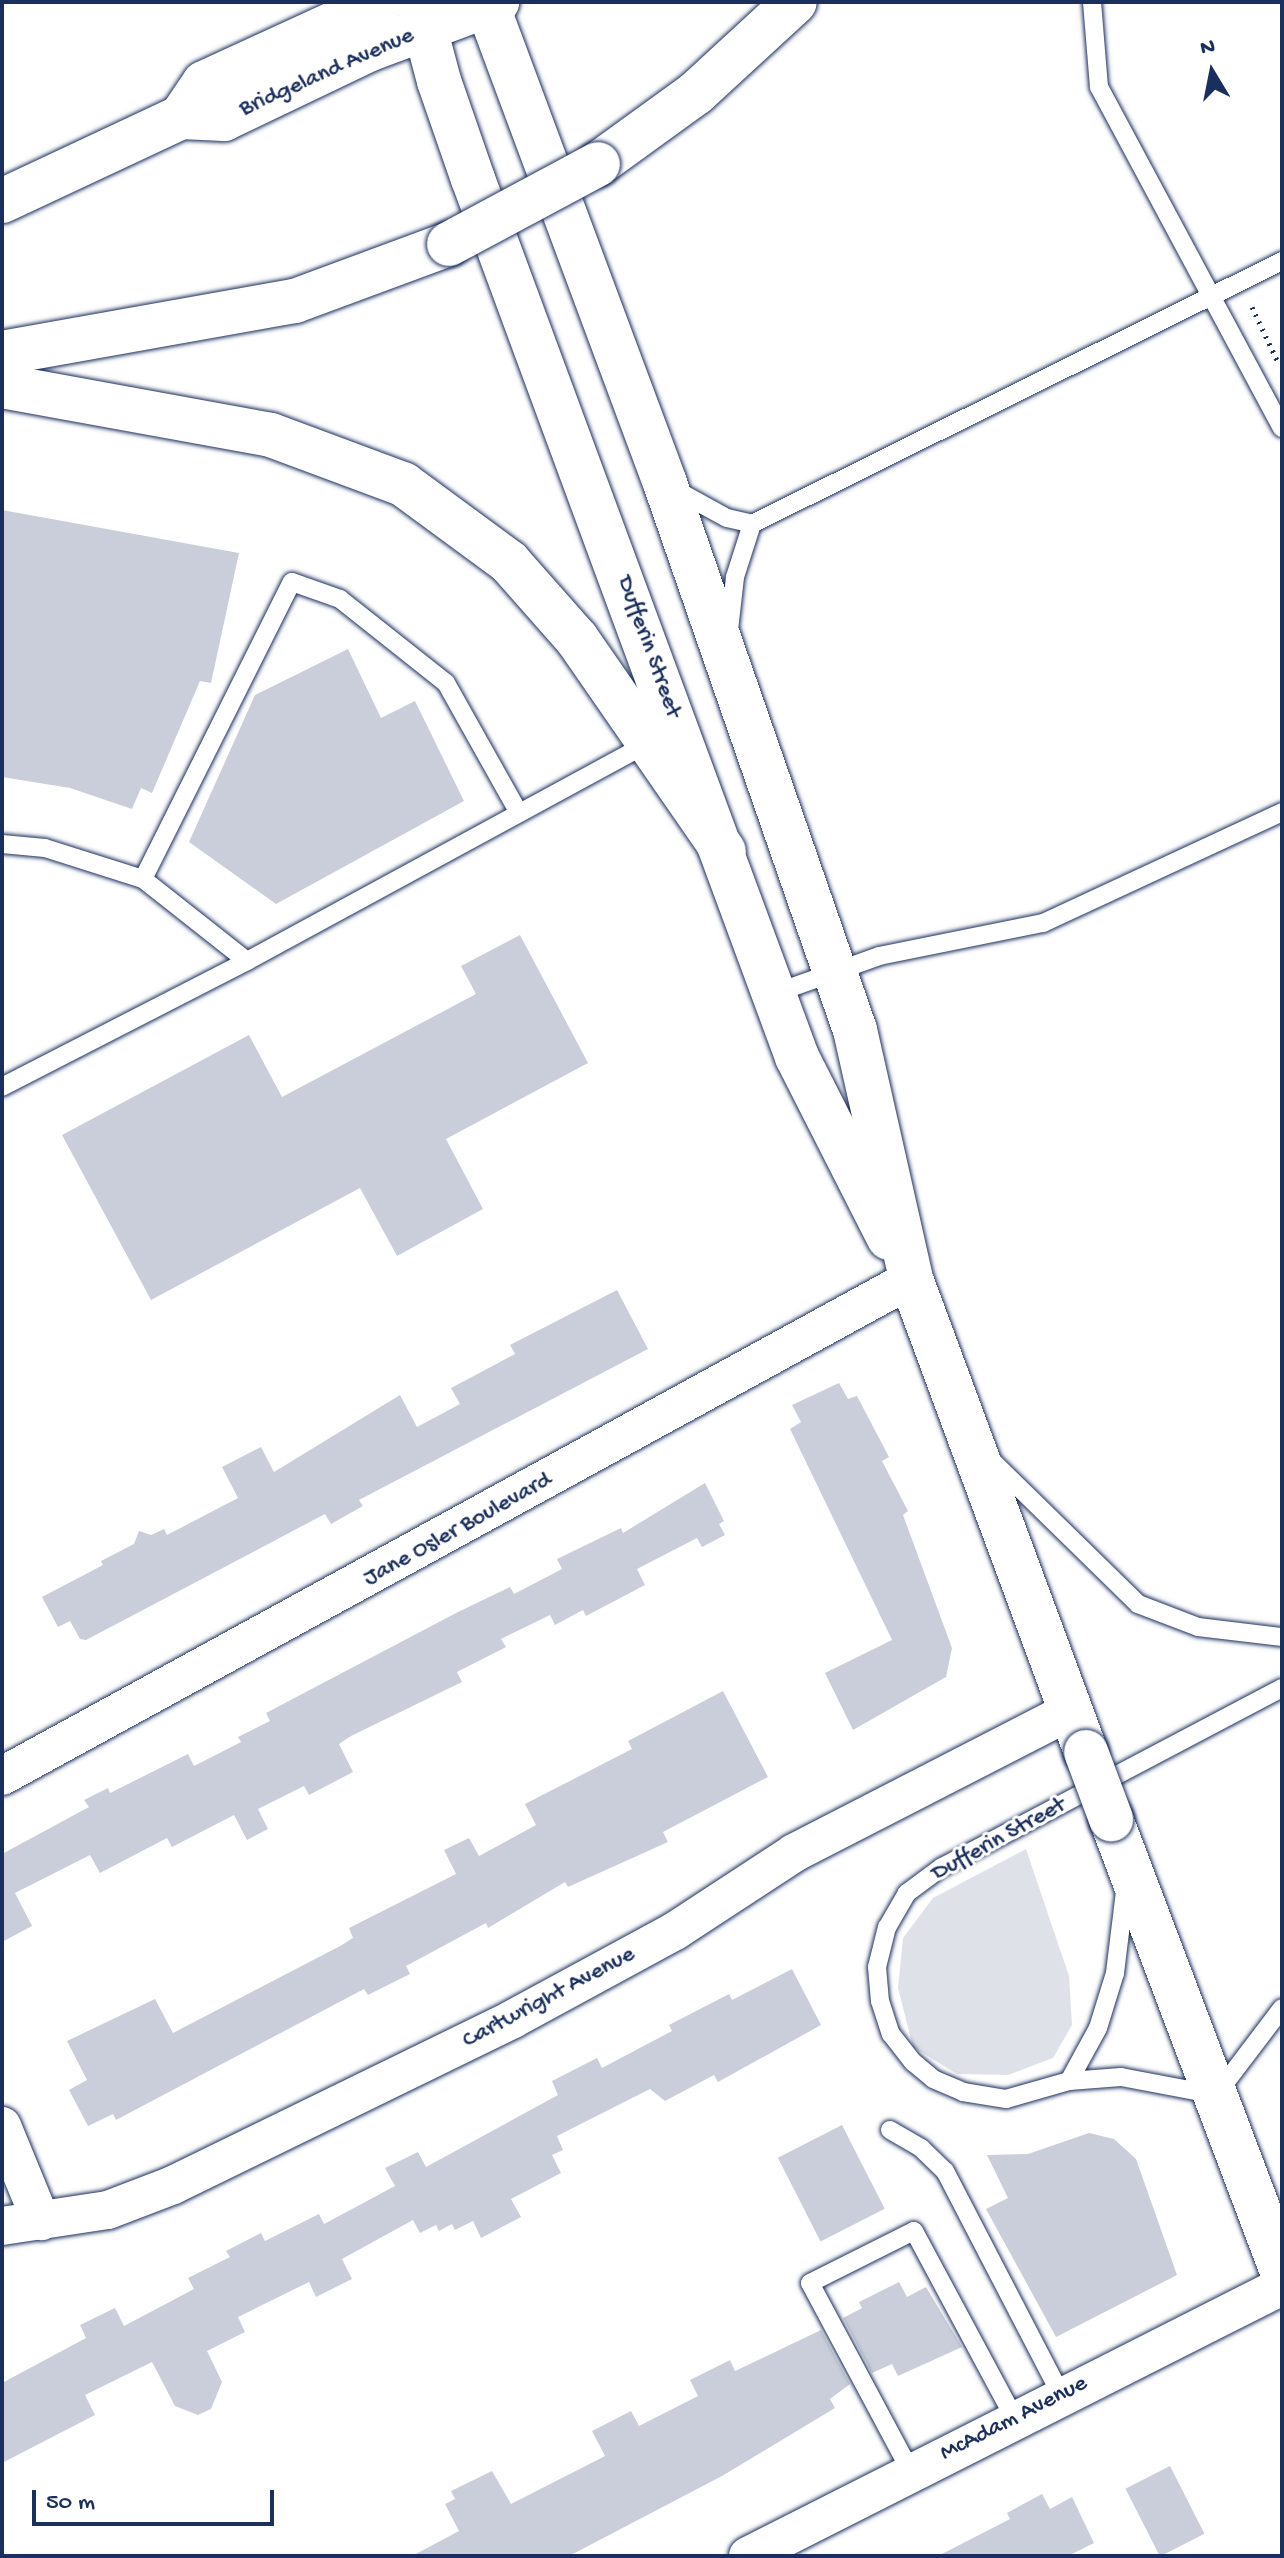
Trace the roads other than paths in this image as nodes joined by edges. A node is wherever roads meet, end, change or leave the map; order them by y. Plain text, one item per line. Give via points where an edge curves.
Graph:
1 (381, 2) edge
2 (795, 2) edge
3 (1092, 2) edge
4 (490, 3) edge
5 (422, 15) edge
6 (181, 117) junction
7 (2, 201) edge
8 (1282, 261) edge
9 (1211, 299) junction
10 (2, 353) edge
11 (2, 386) edge
12 (1282, 428) edge
13 (665, 483) junction
14 (752, 524) junction
15 (726, 660) junction
16 (649, 743) junction
17 (1282, 812) edge
18 (519, 813) junction
19 (2, 844) edge
20 (724, 851) junction
21 (143, 879) junction
22 (247, 961) junction
23 (834, 972) junction
24 (773, 994) junction
25 (2, 1087) edge
26 (911, 1279) junction
27 (971, 1439) junction
28 (1282, 1637) edge
29 (1282, 1688) edge
30 (1072, 1710) junction
31 (2, 1776) edge
32 (1129, 1862) junction
33 (1282, 2008) edge
34 (1069, 2081) junction
35 (1216, 2095) junction
36 (2, 2126) edge
37 (890, 2130) dead end
38 (1272, 2216) edge
39 (41, 2221) junction
40 (2, 2226) edge
41 (1282, 2272) edge
42 (1282, 2286) edge
43 (1061, 2395) junction
44 (1015, 2419) junction
45 (911, 2472) junction
46 (748, 2556) edge

1 - 6 main road, Bridgeland Avenue via 204,83
2 - 10 main road, bridge via 696,93 598,164 449,244 295,301
3 - 9 lane via 1099,87
4 - 5 main road, Bridgeland Avenue
4 - 13 main road, Dufferin Street
5 - 6 main road, Bridgeland Avenue via 224,119
5 - 20 main road, Dufferin Street via 473,179
6 - 7 main road, Bridgeland Avenue
8 - 9 lane
9 - 12 lane
9 - 14 lane
11 - 16 main road via 271,435 403,484 509,562 577,639
13 - 14 lane via 727,518
13 - 15 main road, Dufferin Street
14 - 15 lane via 735,577
15 - 23 main road, Dufferin Street
16 - 18 lane
16 - 20 main road
17 - 23 lane via 1043,923 879,956
18 - 21 lane via 446,683 340,599 292,582
18 - 22 lane
19 - 21 lane via 45,848
20 - 24 main road, Dufferin Street
21 - 22 lane
22 - 25 lane
23 - 24 lane
23 - 26 main road, Dufferin Street via 855,1030
24 - 26 main road, Dufferin Street via 840,1150
26 - 27 main road, Dufferin Street
26 - 31 street, Jane Osler Boulevard
27 - 28 lane via 1138,1604 1198,1627
27 - 30 main road, Dufferin Street
29 - 34 lane, Dufferin Street via 942,1867 907,1893 887,1927 877,1967 880,2001 891,2034 933,2079 963,2092 1006,2099
30 - 32 main road, Dufferin Street, bridge
30 - 39 street, Cartwright Avenue via 794,1853 675,1931 513,2019 173,2185 108,2210
32 - 34 lane, Dufferin Street via 1115,1973 1098,2028
32 - 35 main road, Dufferin Street
33 - 35 lane
34 - 35 lane via 1121,2077
35 - 38 main road, Dufferin Street
36 - 39 street
37 - 43 lane via 921,2148 945,2171
38 - 41 main road, Dufferin Street
39 - 40 street, Cartwright Avenue
42 - 43 street, McAdam Avenue
43 - 44 street, McAdam Avenue
44 - 45 street, McAdam Avenue
44 - 45 lane via 914,2231 810,2283
45 - 46 street, McAdam Avenue

